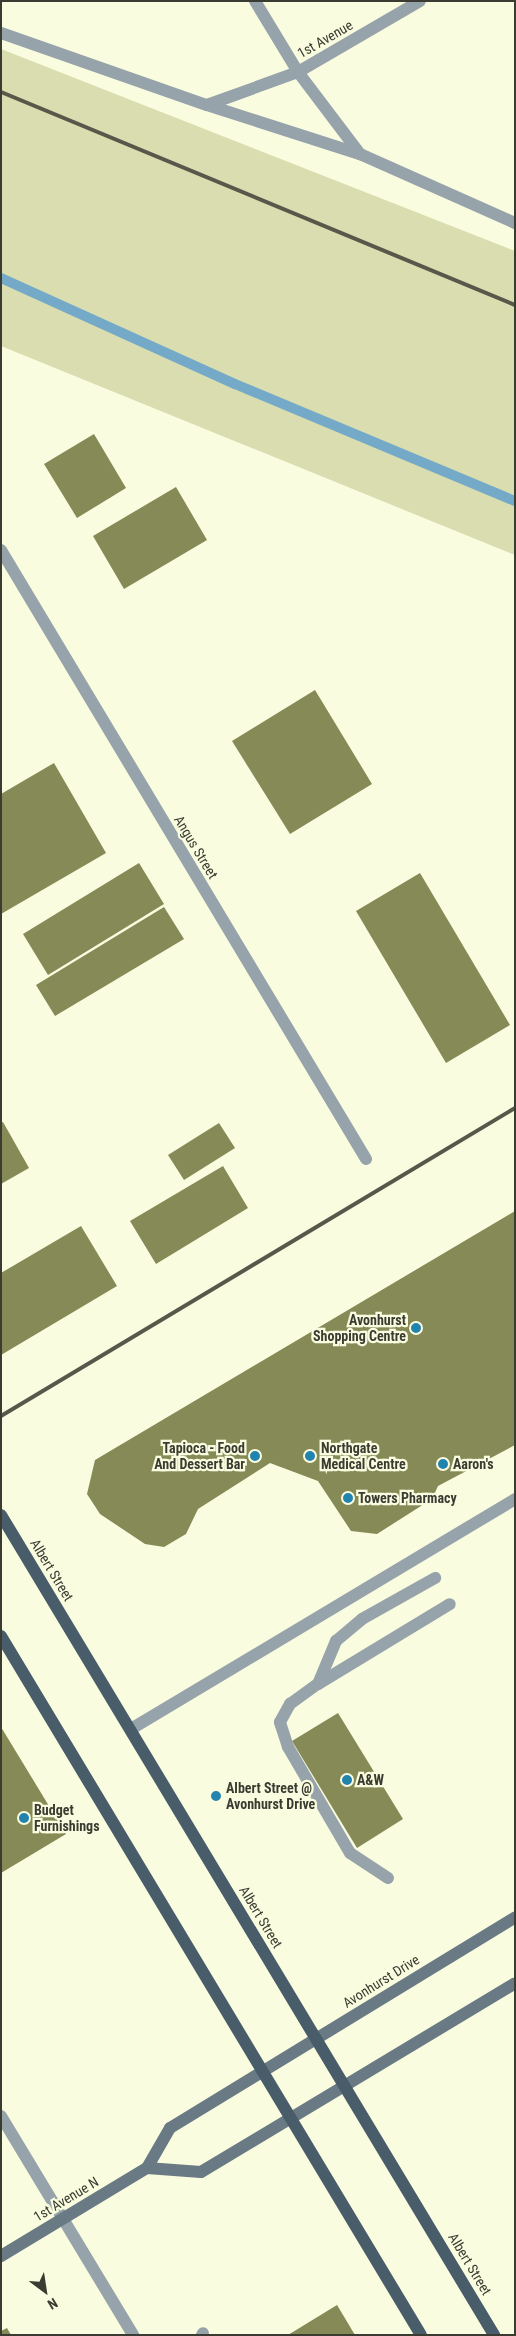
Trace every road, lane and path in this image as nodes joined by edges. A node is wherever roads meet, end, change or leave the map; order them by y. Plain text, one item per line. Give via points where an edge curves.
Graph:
1 (255, 1) edge
2 (420, 1) edge
3 (1, 33) edge
4 (298, 72) junction
5 (207, 105) junction
6 (360, 154) junction
7 (515, 223) edge
8 (1, 550) edge
9 (366, 1159) dead end
10 (515, 1499) edge
11 (1, 1516) edge
12 (435, 1578) dead end
13 (450, 1604) dead end
14 (1, 1636) edge
15 (318, 1684) junction
16 (131, 1729) junction
17 (388, 1878) dead end
18 (515, 1916) edge
19 (515, 1983) edge
20 (316, 2039) junction
21 (264, 2071) junction
22 (346, 2088) junction
23 (1, 2116) edge
24 (291, 2120) junction
25 (146, 2168) junction
26 (64, 2218) junction
27 (1, 2256) edge
28 (134, 2335) edge
29 (421, 2335) edge
30 (494, 2335) edge

1 - 4 street
2 - 4 street, 1st Avenue
3 - 5 street
4 - 5 street, 1st Avenue
4 - 6 street
5 - 6 street
6 - 7 street
8 - 9 street, Angus Street
10 - 16 street
11 - 16 main road, Albert Street
12 - 15 street via 362,1619 336,1640
13 - 15 street
14 - 21 main road
15 - 17 street via 290,1704 280,1722 288,1747 350,1853
16 - 20 main road, Albert Street
18 - 20 street, Avonhurst Drive
19 - 22 street
20 - 21 street, Avonhurst Drive
20 - 22 main road, Albert Street
21 - 24 main road
21 - 25 street, 1st Avenue N via 170,2128
22 - 24 street
22 - 30 main road, Albert Street
23 - 26 street
24 - 25 street via 201,2172
24 - 29 main road
25 - 26 street, 1st Avenue N
26 - 27 street, 1st Avenue N
26 - 28 street

